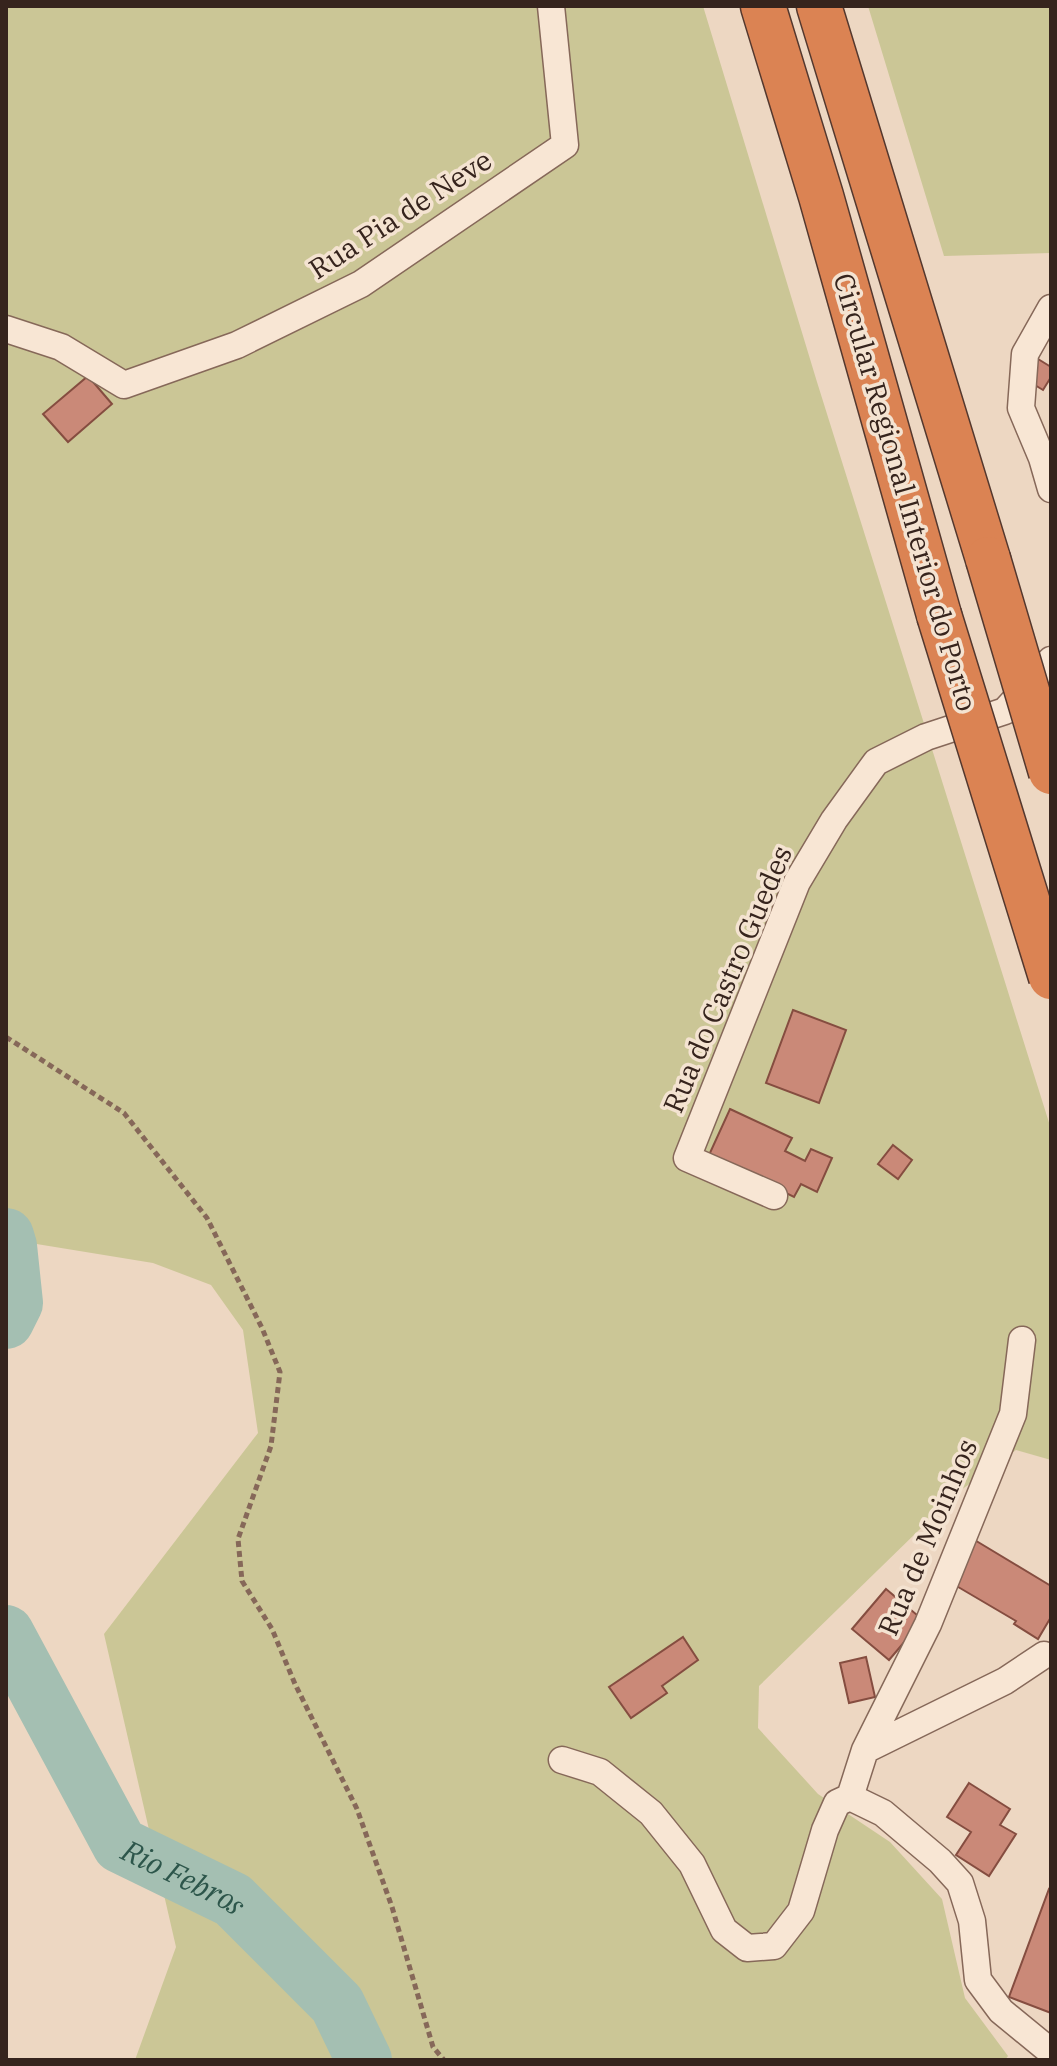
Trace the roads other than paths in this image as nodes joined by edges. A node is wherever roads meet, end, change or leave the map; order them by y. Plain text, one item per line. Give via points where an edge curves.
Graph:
1 (551, 6) edge
2 (763, 6) edge
3 (819, 6) edge
4 (1051, 308) edge
5 (6, 329) edge
6 (1051, 489) edge
7 (1051, 660) edge
8 (1051, 772) edge
9 (1051, 977) edge
10 (774, 1196) dead end
11 (1022, 1340) dead end
12 (1044, 1655) dead end
13 (865, 1750) junction
14 (562, 1760) dead end
15 (850, 1797) junction
16 (1051, 2052) edge

1 - 5 street, Rua Pia de Neve via 565,145 361,284 237,345 124,385 61,347
2 - 9 highway, Circular Regional Interior do Porto, bridge via 939,615
3 - 8 highway, Circular Regional Interior do Porto, bridge
4 - 6 street via 1025,354 1021,408
7 - 10 street, Rua do Castro Guedes via 1005,711 926,737 876,762 797,882 687,1158
11 - 13 street, Rua de Moinhos via 1013,1414 928,1624
12 - 13 street via 1005,1681
13 - 15 street, Rua de Moinhos
14 - 15 street, Rua de Moinhos via 600,1772 651,1813 692,1864 724,1930 747,1948 774,1946 801,1911 825,1830 837,1803
15 - 16 street via 883,1813 960,1883 972,1921 978,1980 1001,2011

